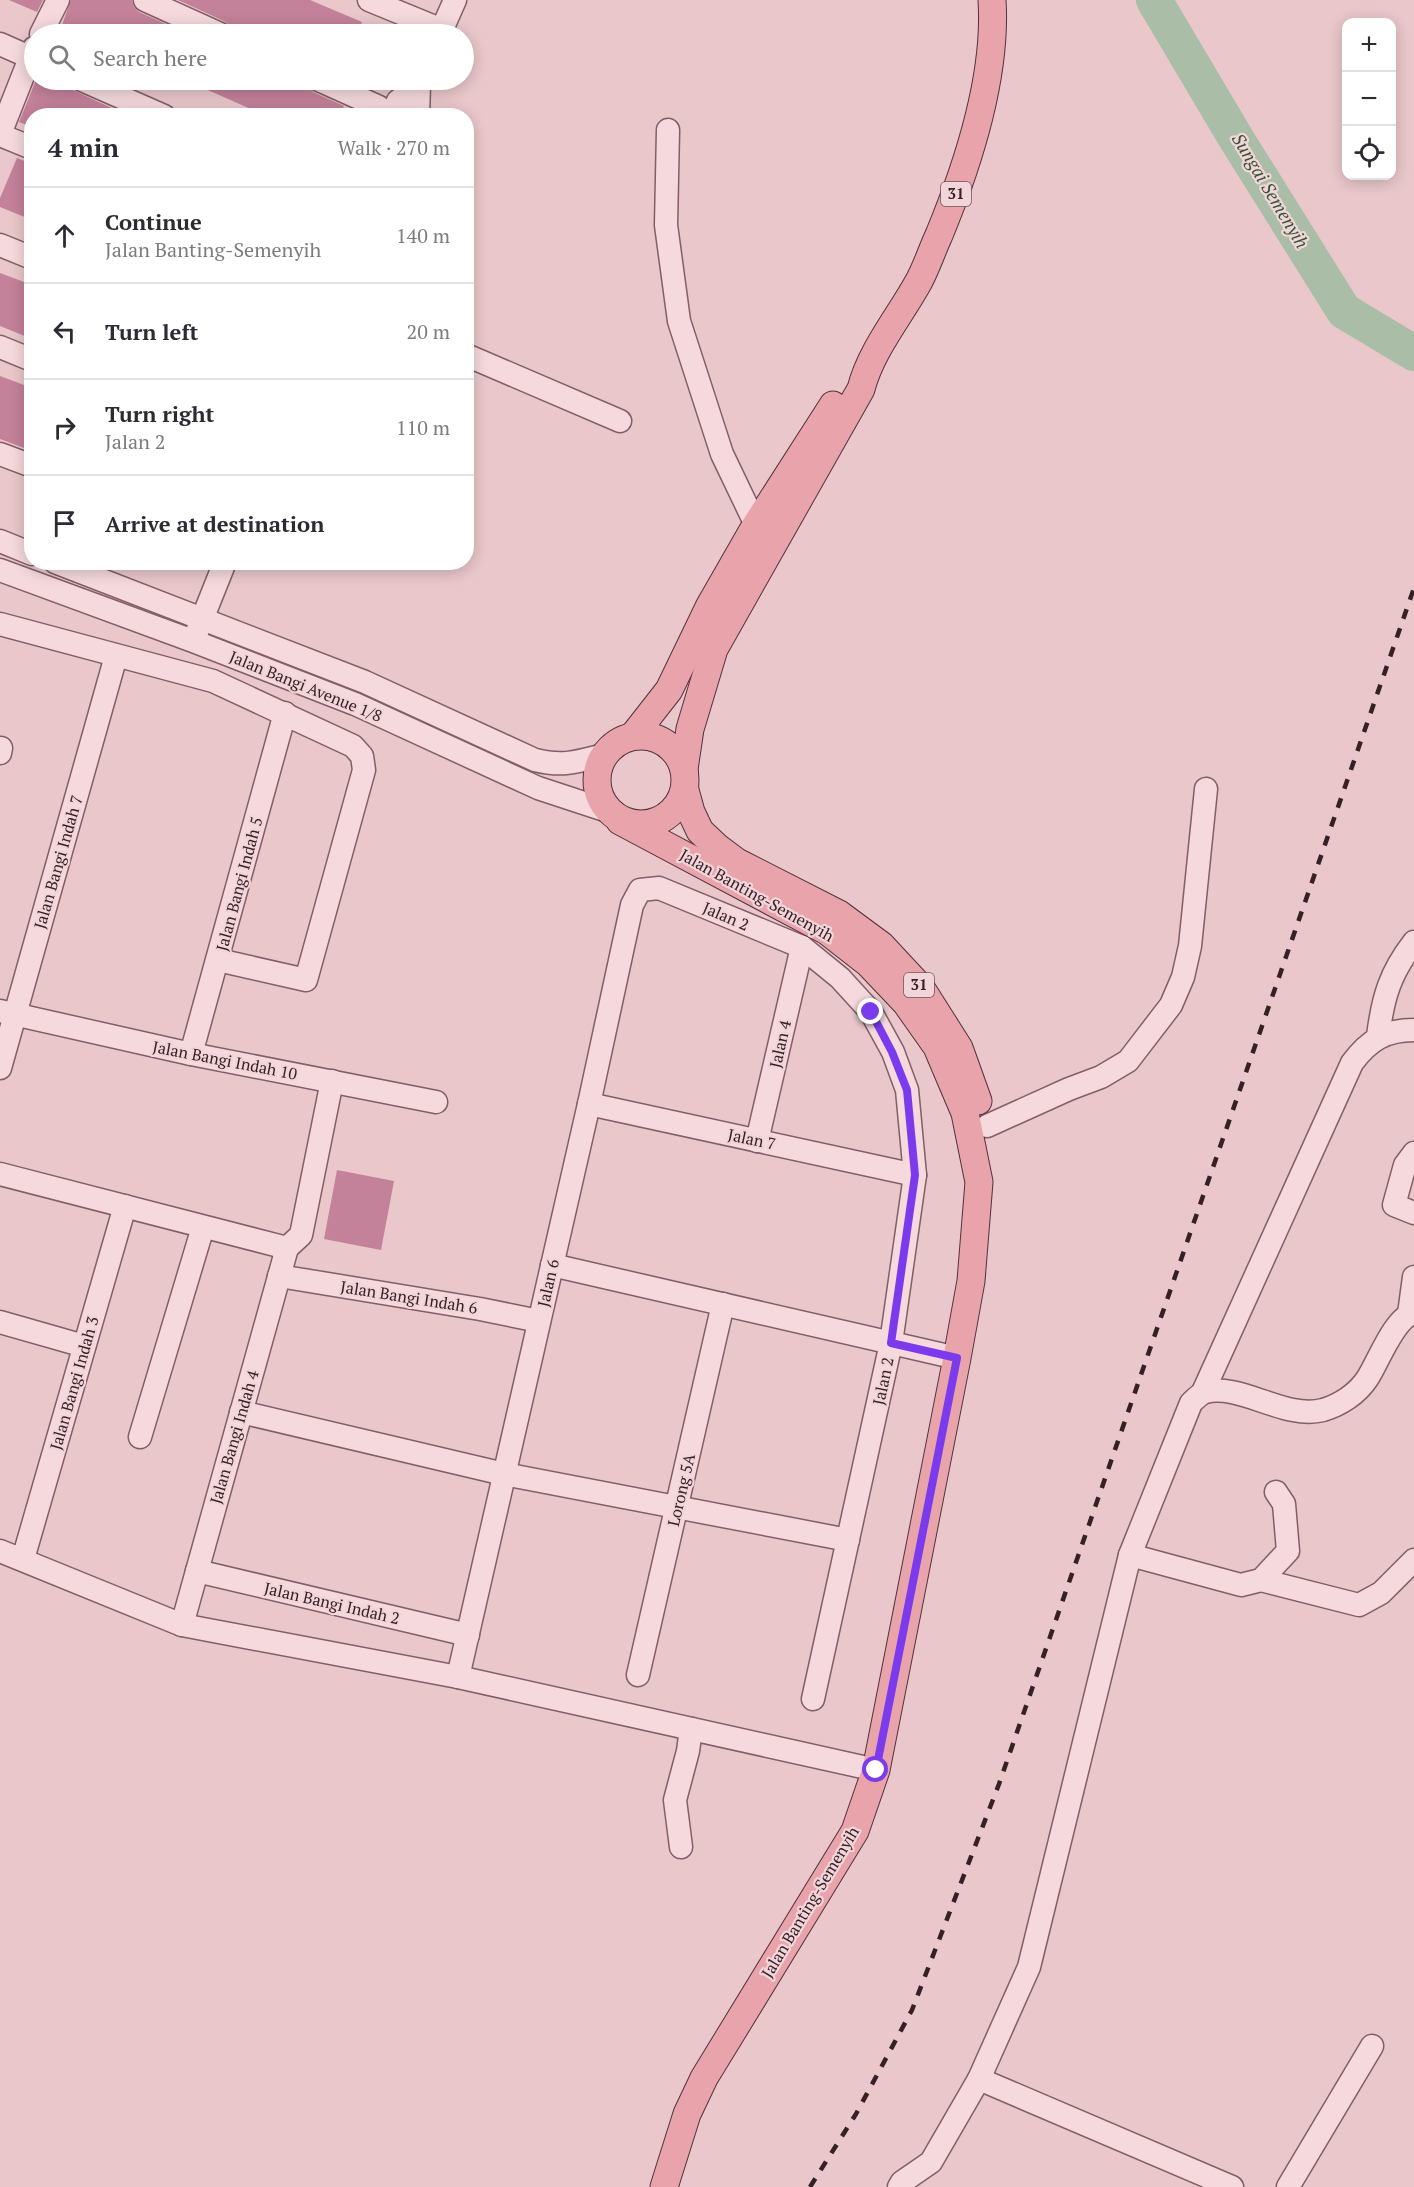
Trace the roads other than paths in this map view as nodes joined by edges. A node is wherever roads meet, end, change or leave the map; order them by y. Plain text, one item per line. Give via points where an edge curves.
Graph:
1 (58, 0) edge
2 (145, 0) edge
3 (369, 0) edge
4 (455, 0) edge
5 (992, 0) edge
6 (46, 24) edge
7 (198, 24) edge
8 (423, 24) edge
9 (444, 24) edge
10 (0, 44) edge
11 (24, 52) edge
12 (24, 77) edge
13 (105, 90) edge
14 (340, 90) edge
15 (411, 90) edge
16 (420, 90) edge
17 (146, 108) edge
18 (379, 108) edge
19 (389, 108) edge
20 (418, 108) edge
21 (668, 130) dead end
22 (0, 134) edge
23 (24, 144) edge
24 (0, 245) edge
25 (24, 255) edge
26 (0, 347) edge
27 (24, 357) edge
28 (474, 358) edge
29 (866, 371) junction
30 (620, 421) dead end
31 (0, 454) edge
32 (24, 463) edge
33 (756, 525) junction
34 (0, 541) edge
35 (24, 551) edge
36 (0, 570) edge
37 (75, 570) edge
38 (222, 570) edge
39 (202, 620) junction
40 (0, 624) edge
41 (193, 641) junction
42 (116, 656) junction
43 (285, 713) junction
44 (633, 736) junction
45 (604, 754) junction
46 (684, 779) junction
47 (1206, 789) dead end
48 (614, 816) junction
49 (640, 890) joint
50 (1414, 942) edge
51 (802, 947) junction
52 (218, 960) junction
53 (7, 1013) edge
54 (1414, 1030) edge
55 (1378, 1036) junction
56 (191, 1054) junction
57 (0, 1068) edge
58 (332, 1081) junction
59 (436, 1102) dead end
60 (589, 1104) junction
61 (987, 1126) junction
62 (757, 1141) junction
63 (1414, 1153) edge
64 (0, 1174) edge
65 (915, 1175) junction
66 (125, 1206) junction
67 (1414, 1213) edge
68 (203, 1227) junction
69 (287, 1248) junction
70 (552, 1264) junction
71 (279, 1276) junction
72 (1414, 1276) edge
73 (970, 1281) junction
74 (723, 1304) junction
75 (1411, 1313) edge
76 (539, 1321) junction
77 (0, 1322) edge
78 (891, 1343) junction
79 (84, 1346) junction
80 (957, 1358) junction
81 (1203, 1392) junction
82 (241, 1412) junction
83 (140, 1437) dead end
84 (504, 1474) junction
85 (1276, 1492) dead end
86 (677, 1507) junction
87 (848, 1540) junction
88 (0, 1551) edge
89 (1130, 1555) junction
90 (23, 1559) junction
91 (1414, 1560) edge
92 (197, 1571) junction
93 (1261, 1580) junction
94 (182, 1625) junction
95 (468, 1635) junction
96 (638, 1675) dead end
97 (458, 1677) junction
98 (813, 1699) dead end
99 (691, 1729) junction
100 (876, 1770) junction
101 (681, 1847) dead end
102 (1372, 2046) dead end
103 (980, 2079) junction
104 (664, 2187) edge
105 (899, 2187) edge
106 (1232, 2187) edge
107 (1288, 2187) edge

1 - 6 street
2 - 7 street
3 - 8 street
4 - 9 street
5 - 29 main road, Jalan Banting-Semenyih / 31 via 989,73 960,184 920,279
10 - 11 street
12 - 22 street
13 - 17 street
14 - 18 street
15 - 19 street
16 - 20 street
21 - 33 street via 666,225 679,321 723,454
22 - 23 street
24 - 25 street
26 - 27 street
28 - 30 street
29 - 33 main road, Jalan Banting-Semenyih / 31 via 849,380
29 - 46 main road, Jalan Banting-Semenyih / 31 via 861,390 714,649 690,729
31 - 32 street
33 - 44 main road, Jalan Banting-Semenyih / 31 via 669,690
34 - 35 street
36 - 41 street, Jalan Bangi Avenue 1/8
37 - 39 street, Jalan Bangi Avenue 1/8
38 - 39 street
39 - 41 street
39 - 45 street, Jalan Bangi Avenue 1/8 via 365,682 535,760 553,765
40 - 42 street
41 - 48 street, Jalan Bangi Avenue 1/8 via 355,704 538,788
42 - 43 street via 213,681
42 - 53 street, Jalan Bangi Indah 7
43 - 52 street, Jalan Bangi Indah 5
43 - 52 street via 353,746 362,756 364,770 306,980
44 - 45 main road via 616,742
44 - 46 main road via 650,736 665,742 677,754
45 - 48 main road via 596,783
46 - 48 main road via 676,808 660,821 640,826
46 - 61 main road, Jalan Banting-Semenyih / 31 via 691,812 700,831 717,847 736,862 839,914 881,945 921,988 960,1048
47 - 61 street via 1190,946 1183,978 1171,1005 1128,1061 1101,1077
48 - 73 main road, Jalan Banting-Semenyih / 31 via 827,931 868,963 906,1003 937,1047 965,1113 979,1182
49 - 51 street, Jalan 2 via 660,888
49 - 60 street, Jalan 6 via 632,905
50 - 55 street via 1387,986
51 - 62 street, Jalan 4
51 - 65 street, Jalan 2 via 840,978 871,1012 892,1052 907,1090
52 - 56 street, Jalan Bangi Indah 5
53 - 56 street, Jalan Bangi Indah 10
53 - 57 street, Jalan Bangi Indah 7
54 - 55 street
55 - 81 street via 1352,1063
56 - 58 street, Jalan Bangi Indah 10
58 - 59 street, Jalan Bangi Indah 10
58 - 69 street, Jalan Bangi Indah 4 via 301,1235
60 - 62 street, Jalan 7
60 - 70 street, Jalan 6
61 - 73 main road, Jalan Banting-Semenyih / 31 via 992,1196
62 - 65 street, Jalan 7
63 - 67 street via 1405,1165 1395,1205
64 - 66 street
65 - 78 street, Jalan 2
66 - 68 street
66 - 79 street, Jalan Bangi Indah 3
68 - 69 street
68 - 83 street
69 - 71 street, Jalan Bangi Indah 4
70 - 74 street
70 - 76 street, Jalan 6
71 - 76 street, Jalan Bangi Indah 6
71 - 82 street, Jalan Bangi Indah 4
72 - 75 street
73 - 80 main road, Jalan Banting-Semenyih / 31
74 - 78 street
74 - 86 street, Lorong 5A
75 - 81 street via 1391,1334 1367,1380 1348,1399 1322,1410 1299,1411 1221,1391
76 - 84 street, Jalan 6
77 - 79 street
78 - 80 street
78 - 87 street, Jalan 2
79 - 90 street, Jalan Bangi Indah 3
80 - 100 main road, Jalan Banting-Semenyih / 31
81 - 89 street via 1191,1403
82 - 84 street
82 - 92 street, Jalan Bangi Indah 4
84 - 86 street
84 - 95 street, Jalan 6
85 - 93 street via 1284,1504 1288,1551
86 - 87 street
86 - 96 street, Lorong 5A
87 - 98 street, Jalan 2
88 - 90 street
89 - 93 street via 1241,1585
89 - 103 street via 1029,1967
90 - 94 street
91 - 93 street via 1381,1593 1359,1605
92 - 94 street, Jalan Bangi Indah 4
92 - 95 street, Jalan Bangi Indah 2
94 - 97 street
95 - 97 street, Jalan 6
97 - 99 street
99 - 100 street
99 - 101 street via 675,1800
100 - 104 main road, Jalan Banting-Semenyih / 31 via 855,1831 704,2078 687,2114
102 - 107 street
103 - 105 street via 931,2162
103 - 106 street

